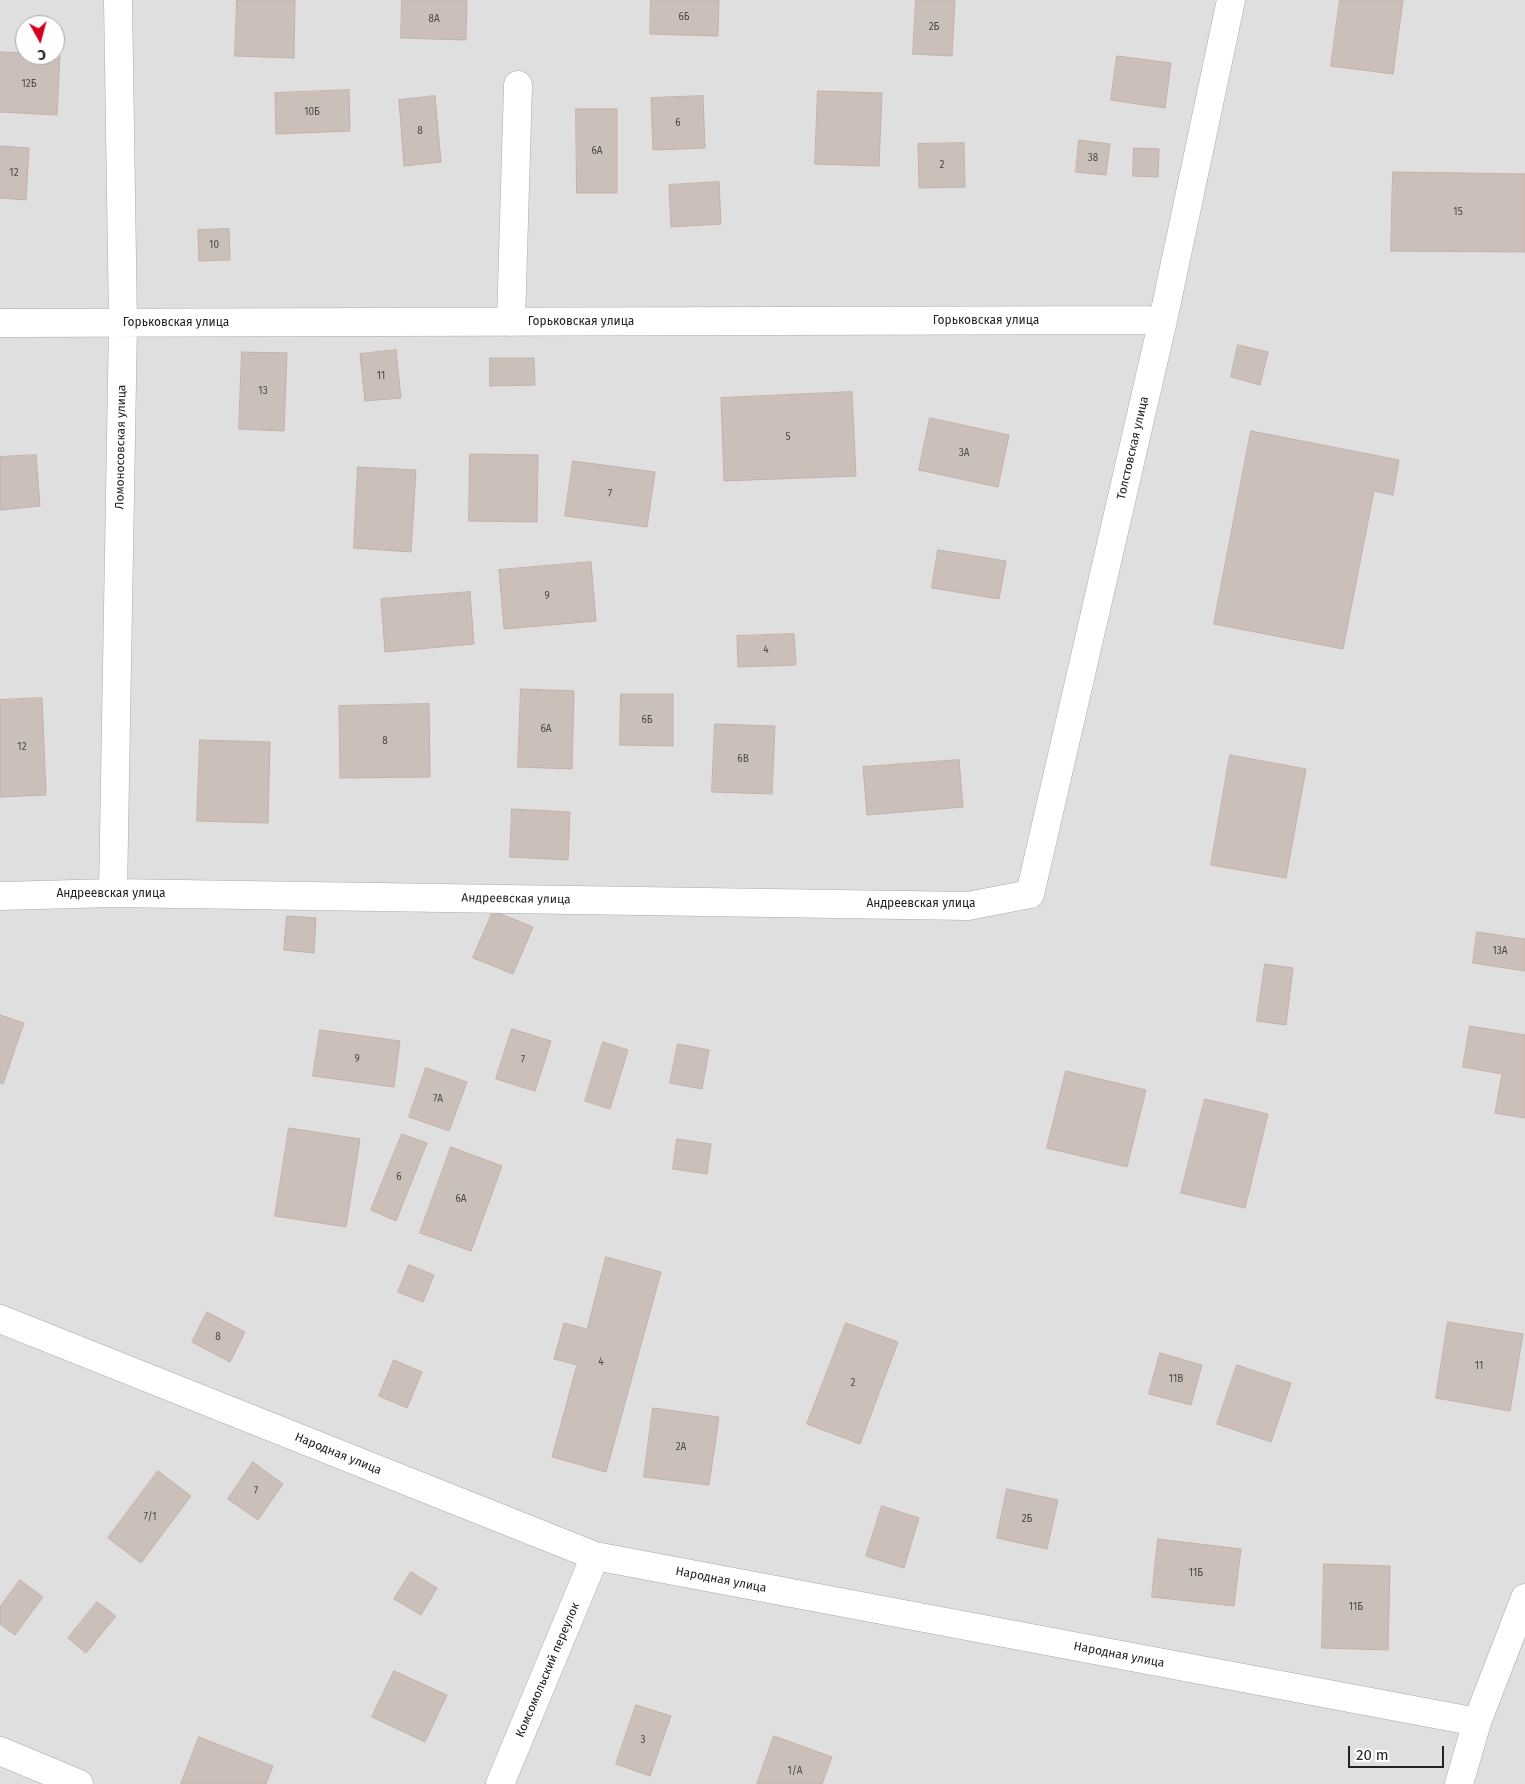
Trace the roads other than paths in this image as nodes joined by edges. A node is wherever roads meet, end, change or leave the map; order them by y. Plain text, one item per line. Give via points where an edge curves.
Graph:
1 (118, 0) edge
2 (1231, 0) edge
3 (518, 85) dead end
4 (1163, 320) junction
5 (0, 322) edge
6 (511, 322) junction
7 (123, 323) junction
8 (113, 893) junction
9 (1030, 894) joint
10 (0, 896) edge
11 (0, 1319) edge
12 (596, 1556) junction
13 (1525, 1598) edge
14 (1477, 1722) junction
15 (0, 1752) edge
16 (80, 1784) edge
17 (500, 1784) edge
18 (1459, 1784) edge

1 - 7 street, Ломоносовская улица
2 - 4 street, Толстовская улица
3 - 6 street
4 - 6 street, Горьковская улица
4 - 9 street, Толстовская улица
5 - 7 street, Горьковская улица
6 - 7 street, Горьковская улица
7 - 8 street, Ломоносовская улица
8 - 9 street, Андреевская улица via 968,906
8 - 10 street, Андреевская улица
11 - 12 street, Народная улица
12 - 14 street, Народная улица
12 - 17 street, Комсомольский переулок
13 - 14 street
14 - 18 street
15 - 16 street

